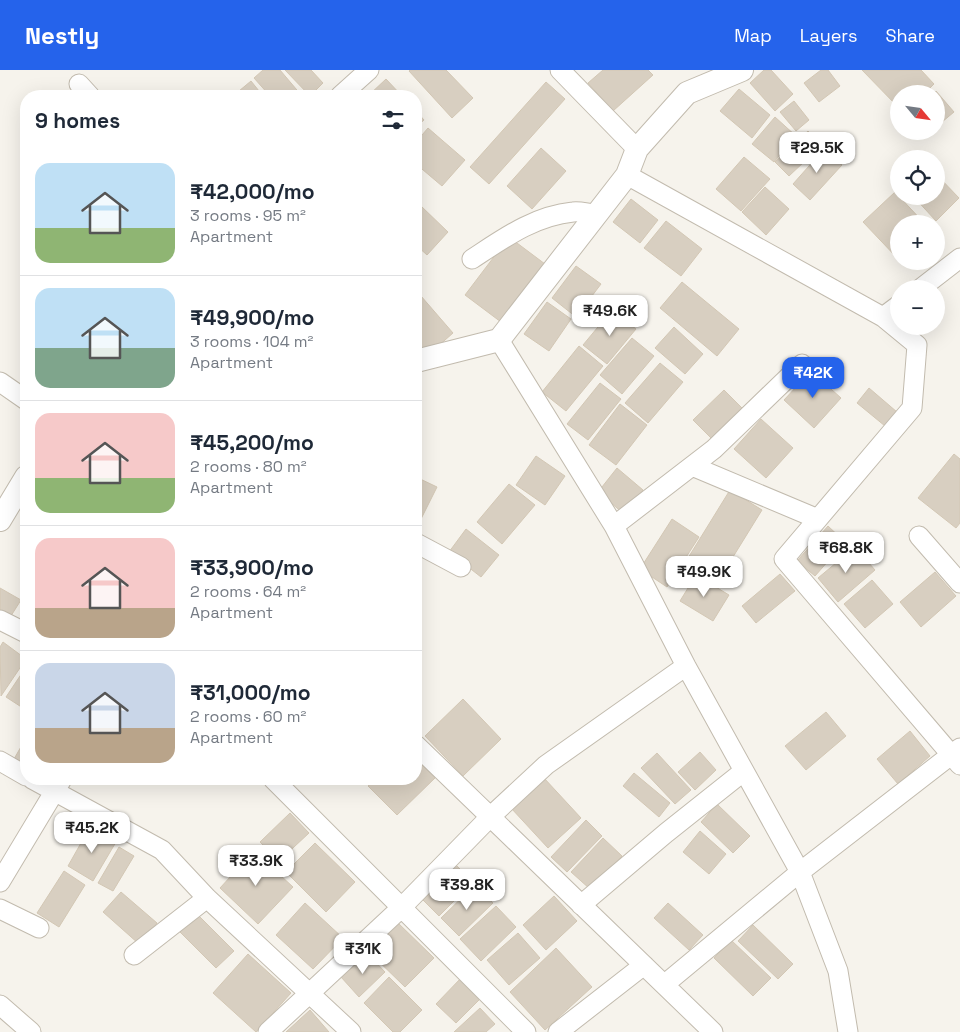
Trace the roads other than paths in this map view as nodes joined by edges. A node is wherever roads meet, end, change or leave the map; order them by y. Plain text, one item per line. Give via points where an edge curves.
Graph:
1 (369, 70) edge
2 (560, 70) edge
3 (738, 71) edge
4 (347, 90) edge
5 (637, 149) junction
6 (627, 176) junction
7 (596, 214) junction
8 (960, 258) edge
9 (472, 259) dead end
10 (932, 280) edge
11 (890, 312) edge
12 (883, 317) junction
13 (499, 340) junction
14 (422, 359) edge
15 (802, 364) dead end
16 (0, 382) edge
17 (20, 396) edge
18 (692, 466) junction
19 (20, 493) edge
20 (818, 519) junction
21 (0, 520) edge
22 (614, 526) junction
23 (919, 536) dead end
24 (422, 546) edge
25 (461, 567) dead end
26 (960, 583) edge
27 (0, 620) edge
28 (20, 630) edge
29 (686, 666) junction
30 (422, 750) edge
31 (957, 756) edge
32 (0, 761) edge
33 (744, 771) junction
34 (20, 773) edge
35 (58, 785) edge
36 (279, 785) edge
37 (490, 818) junction
38 (800, 872) junction
39 (0, 882) edge
40 (207, 898) junction
41 (581, 905) junction
42 (401, 908) junction
43 (0, 909) edge
44 (39, 928) dead end
45 (134, 955) dead end
46 (644, 965) junction
47 (665, 984) junction
48 (308, 993) junction
49 (0, 1005) edge
50 (31, 1032) edge
51 (268, 1032) edge
52 (351, 1032) edge
53 (526, 1032) edge
54 (558, 1032) edge
55 (713, 1032) edge
56 (848, 1032) edge

1 - 4 street
2 - 5 street
3 - 5 street via 687,93
5 - 6 street
6 - 7 street
6 - 12 street
7 - 9 street via 575,212 539,219 512,232
7 - 13 street
8 - 10 street
11 - 12 street
12 - 20 street via 918,345 912,408
13 - 14 street
13 - 22 street
15 - 18 street
16 - 17 street
18 - 20 street
18 - 22 street
19 - 21 street
20 - 31 street via 784,559
22 - 29 street
23 - 26 street
24 - 25 street
27 - 28 street
29 - 33 street
29 - 37 street via 546,765
30 - 37 street
31 - 38 street
32 - 34 street
33 - 38 street
33 - 41 street
35 - 39 street
35 - 40 street via 162,850
36 - 42 street
37 - 41 street
37 - 42 street
38 - 47 street
38 - 56 street via 838,971
40 - 45 street
40 - 48 street
41 - 46 street
42 - 48 street
42 - 53 street
43 - 44 street
46 - 47 street
46 - 54 street
47 - 55 street
48 - 51 street
48 - 52 street
49 - 50 street

